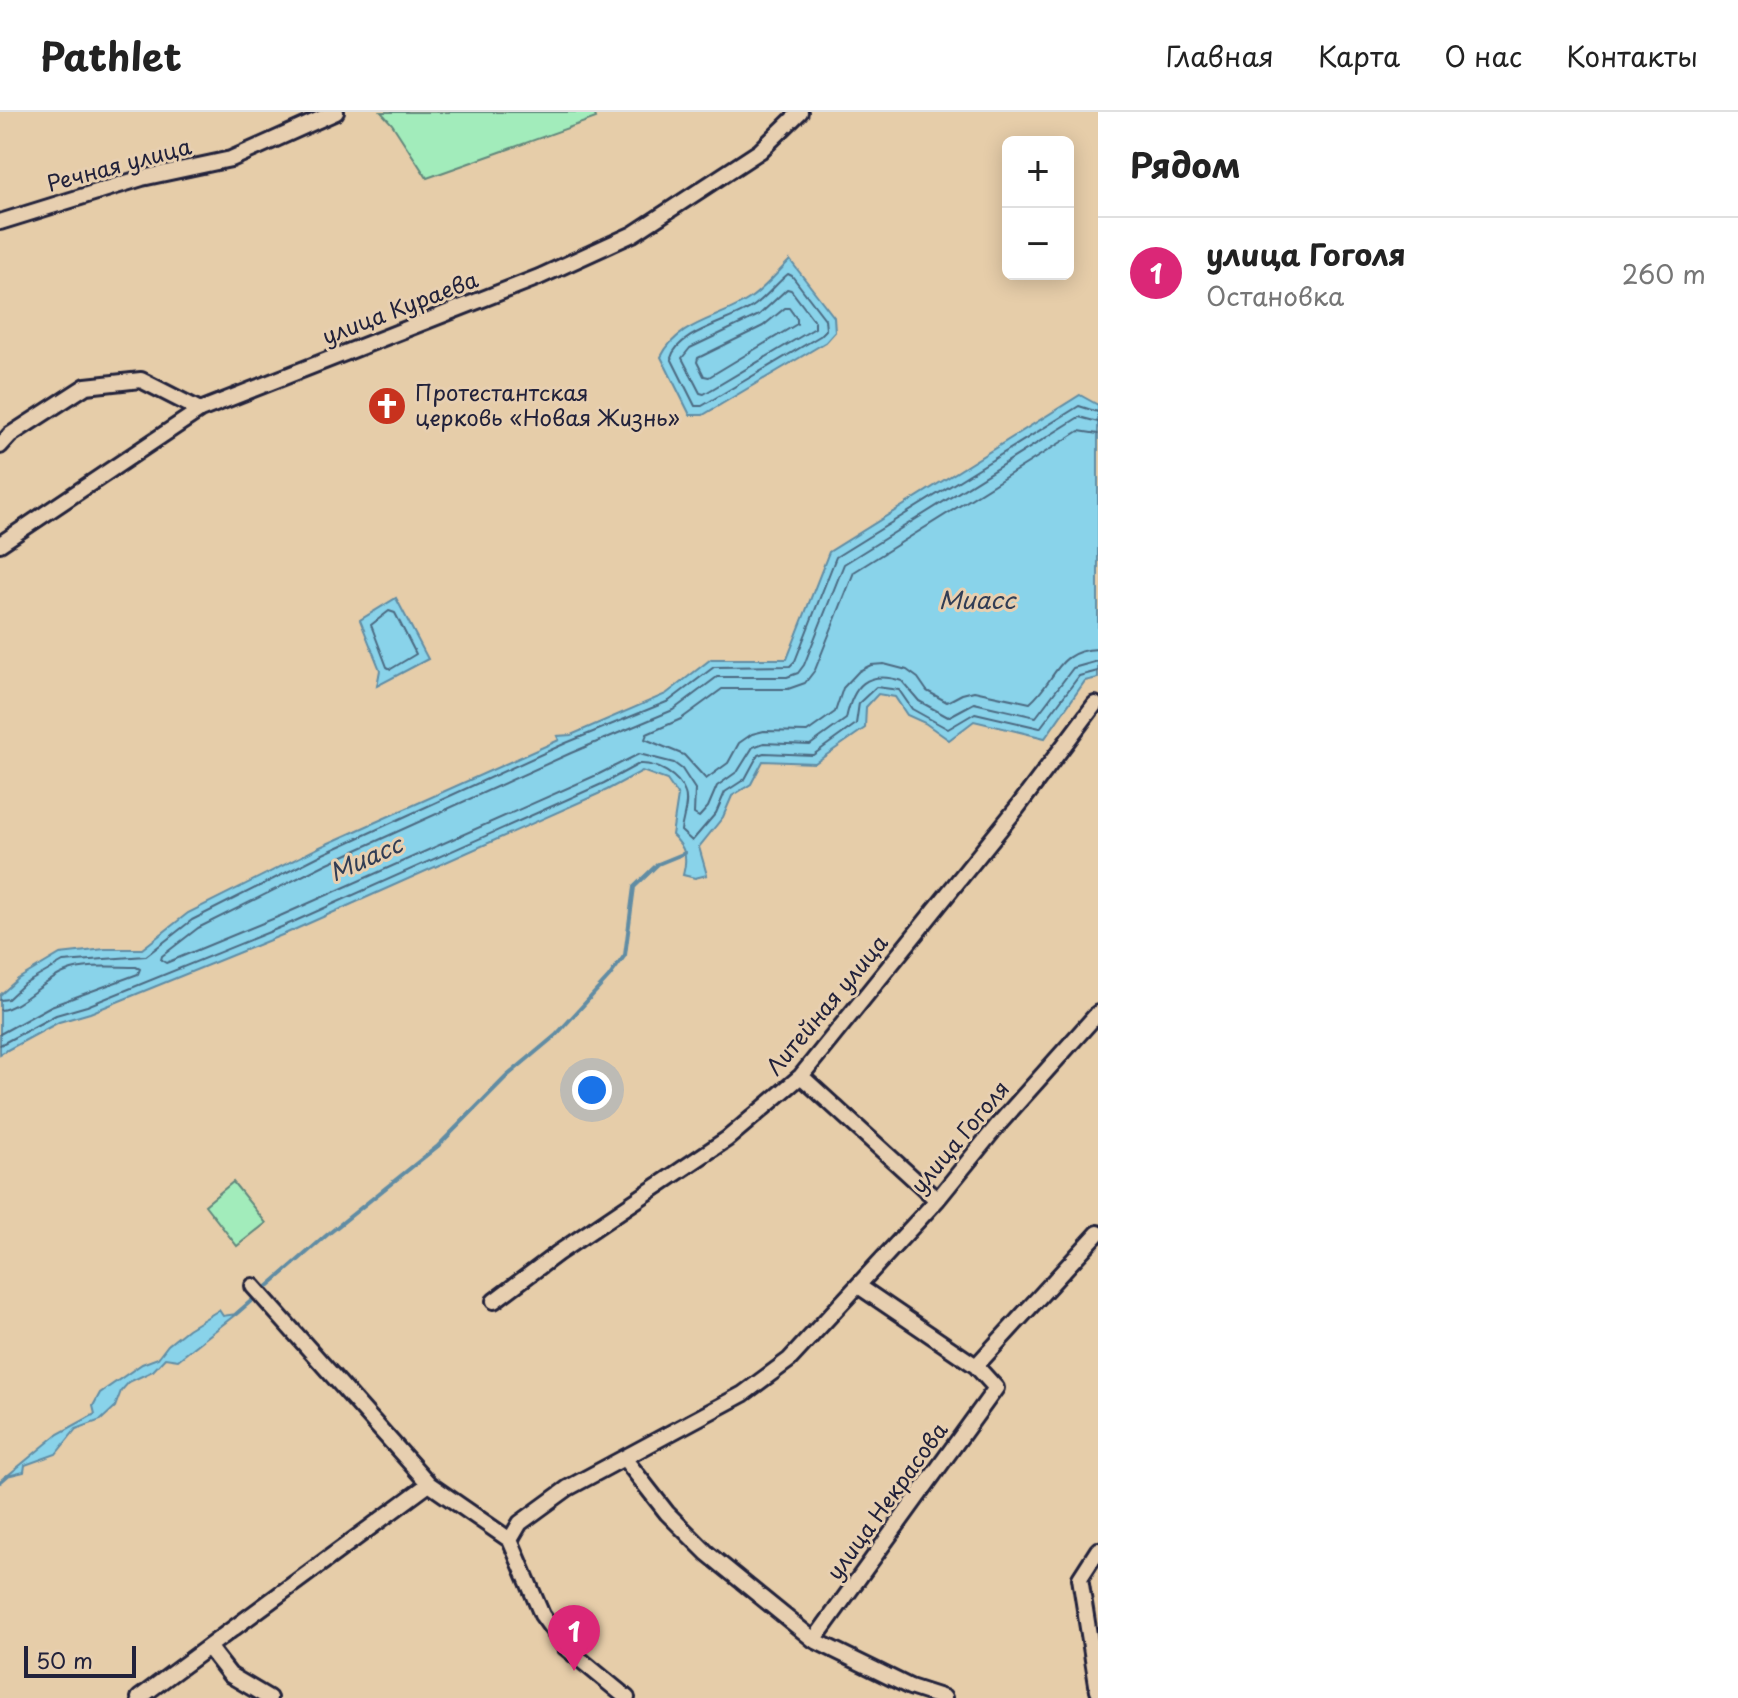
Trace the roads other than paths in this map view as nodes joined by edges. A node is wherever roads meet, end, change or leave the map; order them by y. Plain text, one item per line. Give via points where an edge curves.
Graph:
1 (336, 112) edge
2 (800, 112) edge
3 (0, 222) edge
4 (200, 410) junction
5 (0, 446) edge
6 (0, 544) edge
7 (1095, 704) dead end
8 (1098, 1013) edge
9 (801, 1076) junction
10 (937, 1200) junction
11 (1098, 1233) edge
12 (253, 1286) dead end
13 (860, 1287) junction
14 (494, 1301) dead end
15 (976, 1366) junction
16 (624, 1458) junction
17 (429, 1484) junction
18 (510, 1540) junction
19 (1098, 1550) edge
20 (814, 1640) junction
21 (209, 1648) junction
22 (1098, 1691) edge
23 (139, 1698) edge
24 (269, 1698) edge
25 (627, 1698) edge
26 (944, 1698) edge

1 - 3 street, Речная улица via 231,159 142,178
2 - 4 street, улица Кураева via 760,151 633,234 539,277
4 - 5 street via 141,380 86,386
4 - 6 street, улица Кураева
7 - 9 street, Литейная улица
8 - 10 street, улица Гоголя
9 - 10 street
9 - 14 street, Литейная улица via 727,1139
10 - 13 street, улица Гоголя
11 - 15 street
12 - 17 street
13 - 15 street
13 - 16 street, улица Гоголя via 789,1360 754,1386
15 - 20 street, улица Некрасова via 996,1388
16 - 18 street, улица Гоголя via 535,1511
16 - 20 street via 707,1553
17 - 18 street
17 - 21 street
18 - 25 street via 542,1615 565,1647
19 - 22 street via 1080,1578
20 - 26 street
21 - 23 street
21 - 24 street via 230,1675

